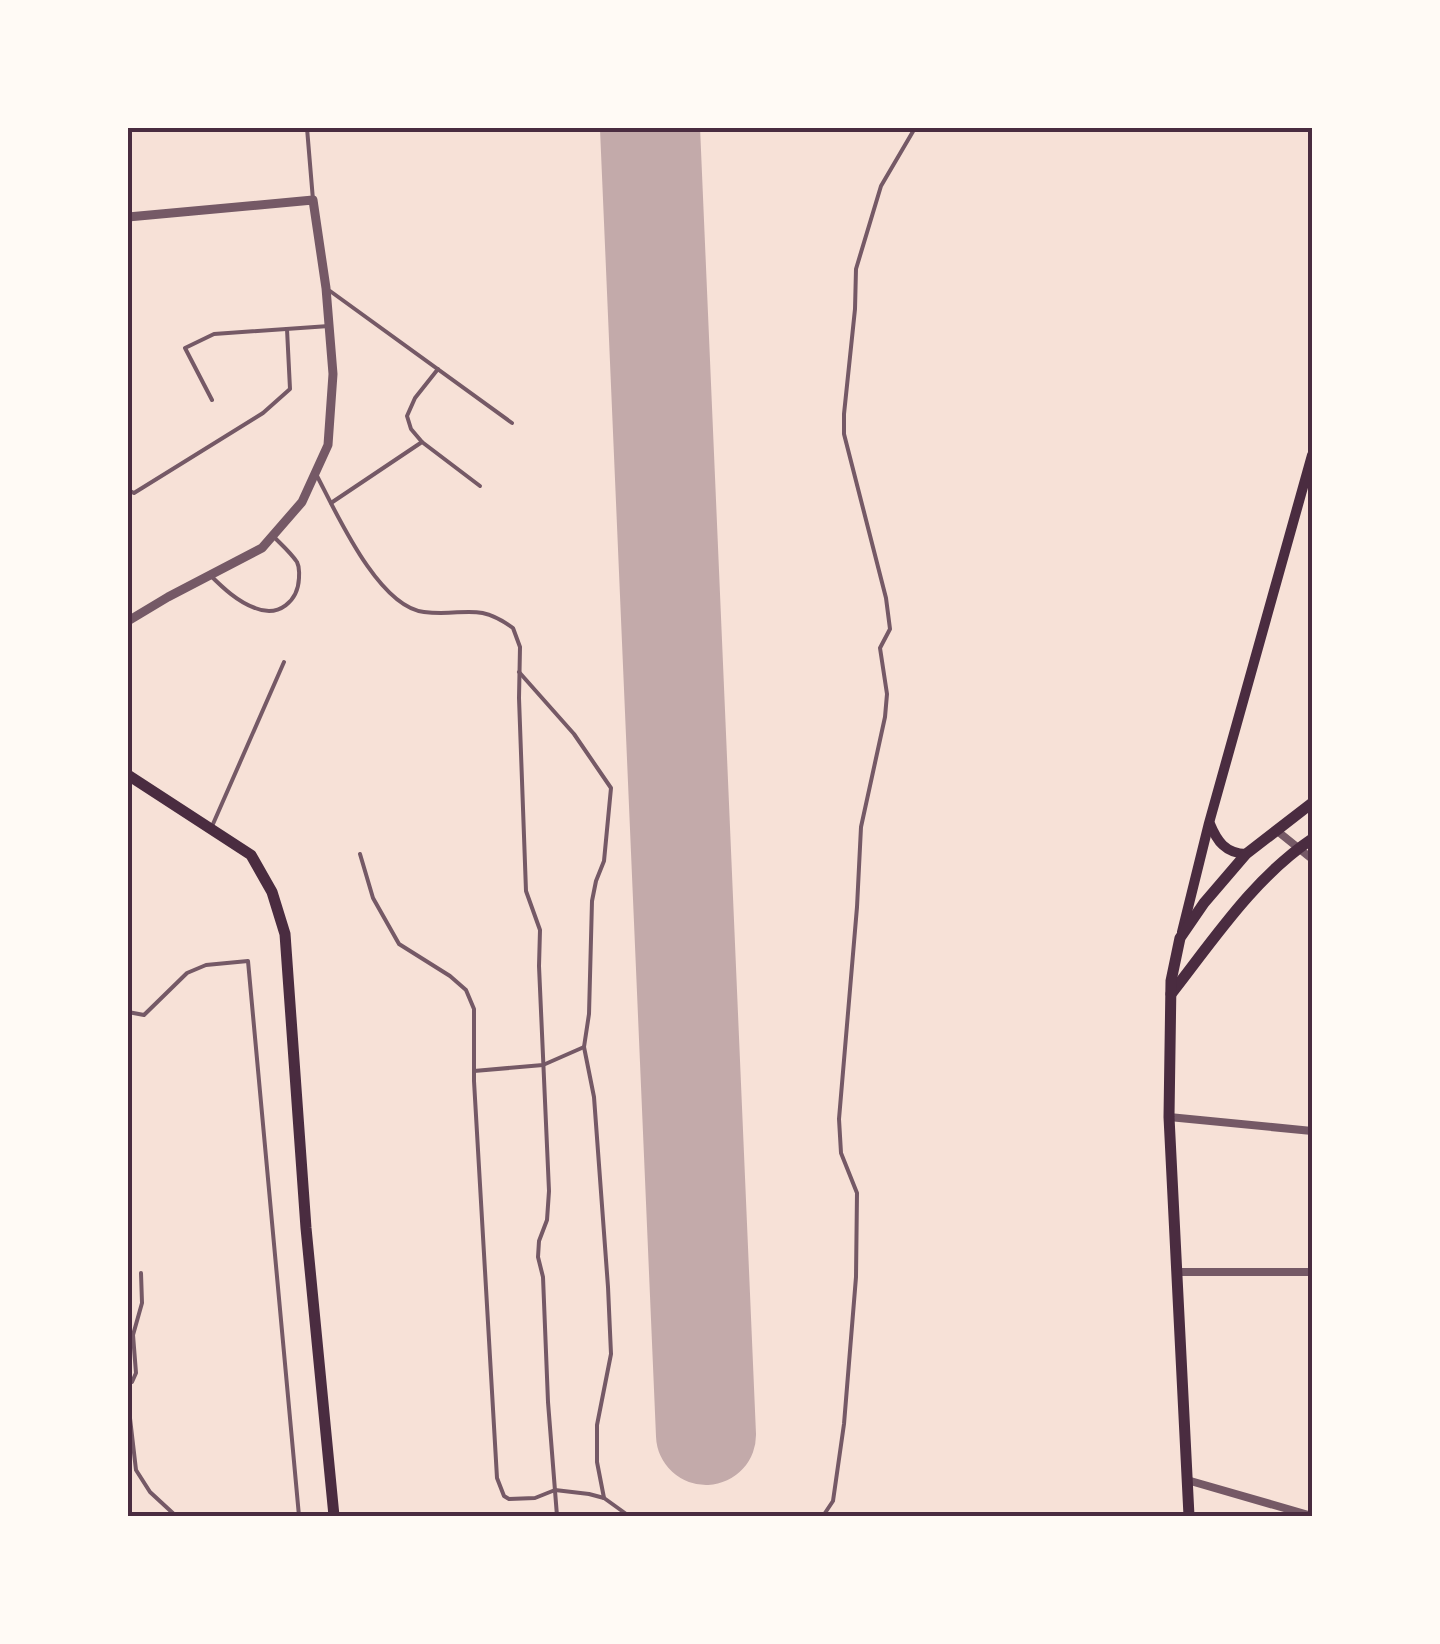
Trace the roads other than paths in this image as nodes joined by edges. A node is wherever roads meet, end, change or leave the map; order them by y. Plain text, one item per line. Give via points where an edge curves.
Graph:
1 (306, 128) edge
2 (914, 128) edge
3 (313, 200) junction
4 (128, 218) edge
5 (326, 288) junction
6 (329, 326) junction
7 (287, 329) junction
8 (438, 368) junction
9 (212, 400) dead end
10 (512, 424) dead end
11 (422, 442) junction
12 (1312, 455) edge
13 (316, 472) junction
14 (480, 486) dead end
15 (128, 490) edge
16 (331, 503) junction
17 (273, 536) junction
18 (210, 575) junction
19 (128, 621) edge
20 (284, 662) dead end
21 (519, 672) junction
22 (128, 775) edge
23 (1312, 803) edge
24 (1209, 822) junction
25 (211, 828) junction
26 (1276, 830) junction
27 (1312, 839) edge
28 (1299, 848) junction
29 (360, 854) dead end
30 (1246, 854) junction
31 (1312, 859) edge
32 (1180, 938) junction
33 (1171, 994) junction
34 (128, 1012) edge
35 (584, 1047) junction
36 (544, 1065) junction
37 (474, 1072) junction
38 (1169, 1118) junction
39 (1312, 1131) edge
40 (1178, 1272) junction
41 (1312, 1272) edge
42 (141, 1273) dead end
43 (128, 1384) edge
44 (128, 1401) edge
45 (1187, 1480) junction
46 (555, 1490) junction
47 (604, 1498) junction
48 (176, 1516) edge
49 (299, 1516) edge
50 (334, 1516) edge
51 (557, 1516) edge
52 (630, 1516) edge
53 (823, 1516) edge
54 (1189, 1516) edge
55 (1312, 1516) edge

1 - 3 lane
2 - 53 lane via 881,186 856,268 844,414 890,629 880,648 885,717 861,827 839,1119 841,1153 858,1193 856,1277 834,1501
3 - 4 street
3 - 5 street
5 - 6 street
5 - 8 lane
6 - 7 lane
6 - 13 street via 328,445
7 - 9 lane via 214,334 184,348
7 - 15 lane via 290,389 278,402 134,493
8 - 10 lane
8 - 11 lane via 407,416
11 - 14 lane
11 - 16 lane
12 - 24 main road
13 - 16 lane
13 - 17 street via 302,502
16 - 21 lane via 377,581 407,609 483,611 514,628
17 - 18 street
17 - 18 lane via 299,569 298,591 284,607 258,610
18 - 19 street
20 - 25 lane
21 - 35 lane via 611,788 604,861 592,901
21 - 36 lane via 526,891 540,930
22 - 25 main road
23 - 26 main road
24 - 30 main road via 1224,847
24 - 32 main road
25 - 50 main road via 251,855 285,934
26 - 28 street
26 - 30 main road
27 - 28 main road
28 - 31 street
28 - 33 main road via 1244,901
29 - 37 lane via 373,898 399,944 466,990 474,1010
30 - 32 main road
32 - 33 main road
33 - 38 main road
34 - 49 lane via 144,1015 196,969 248,961
35 - 36 lane
35 - 47 lane via 594,1097 611,1354 597,1425
36 - 37 lane
36 - 46 lane via 549,1191 538,1257
37 - 46 lane via 497,1478 509,1500
38 - 39 street
38 - 40 main road
40 - 41 street
40 - 45 main road
42 - 43 lane via 136,1373
44 - 48 lane via 136,1470
45 - 54 main road
45 - 55 street
46 - 47 lane
46 - 51 lane
47 - 52 lane

